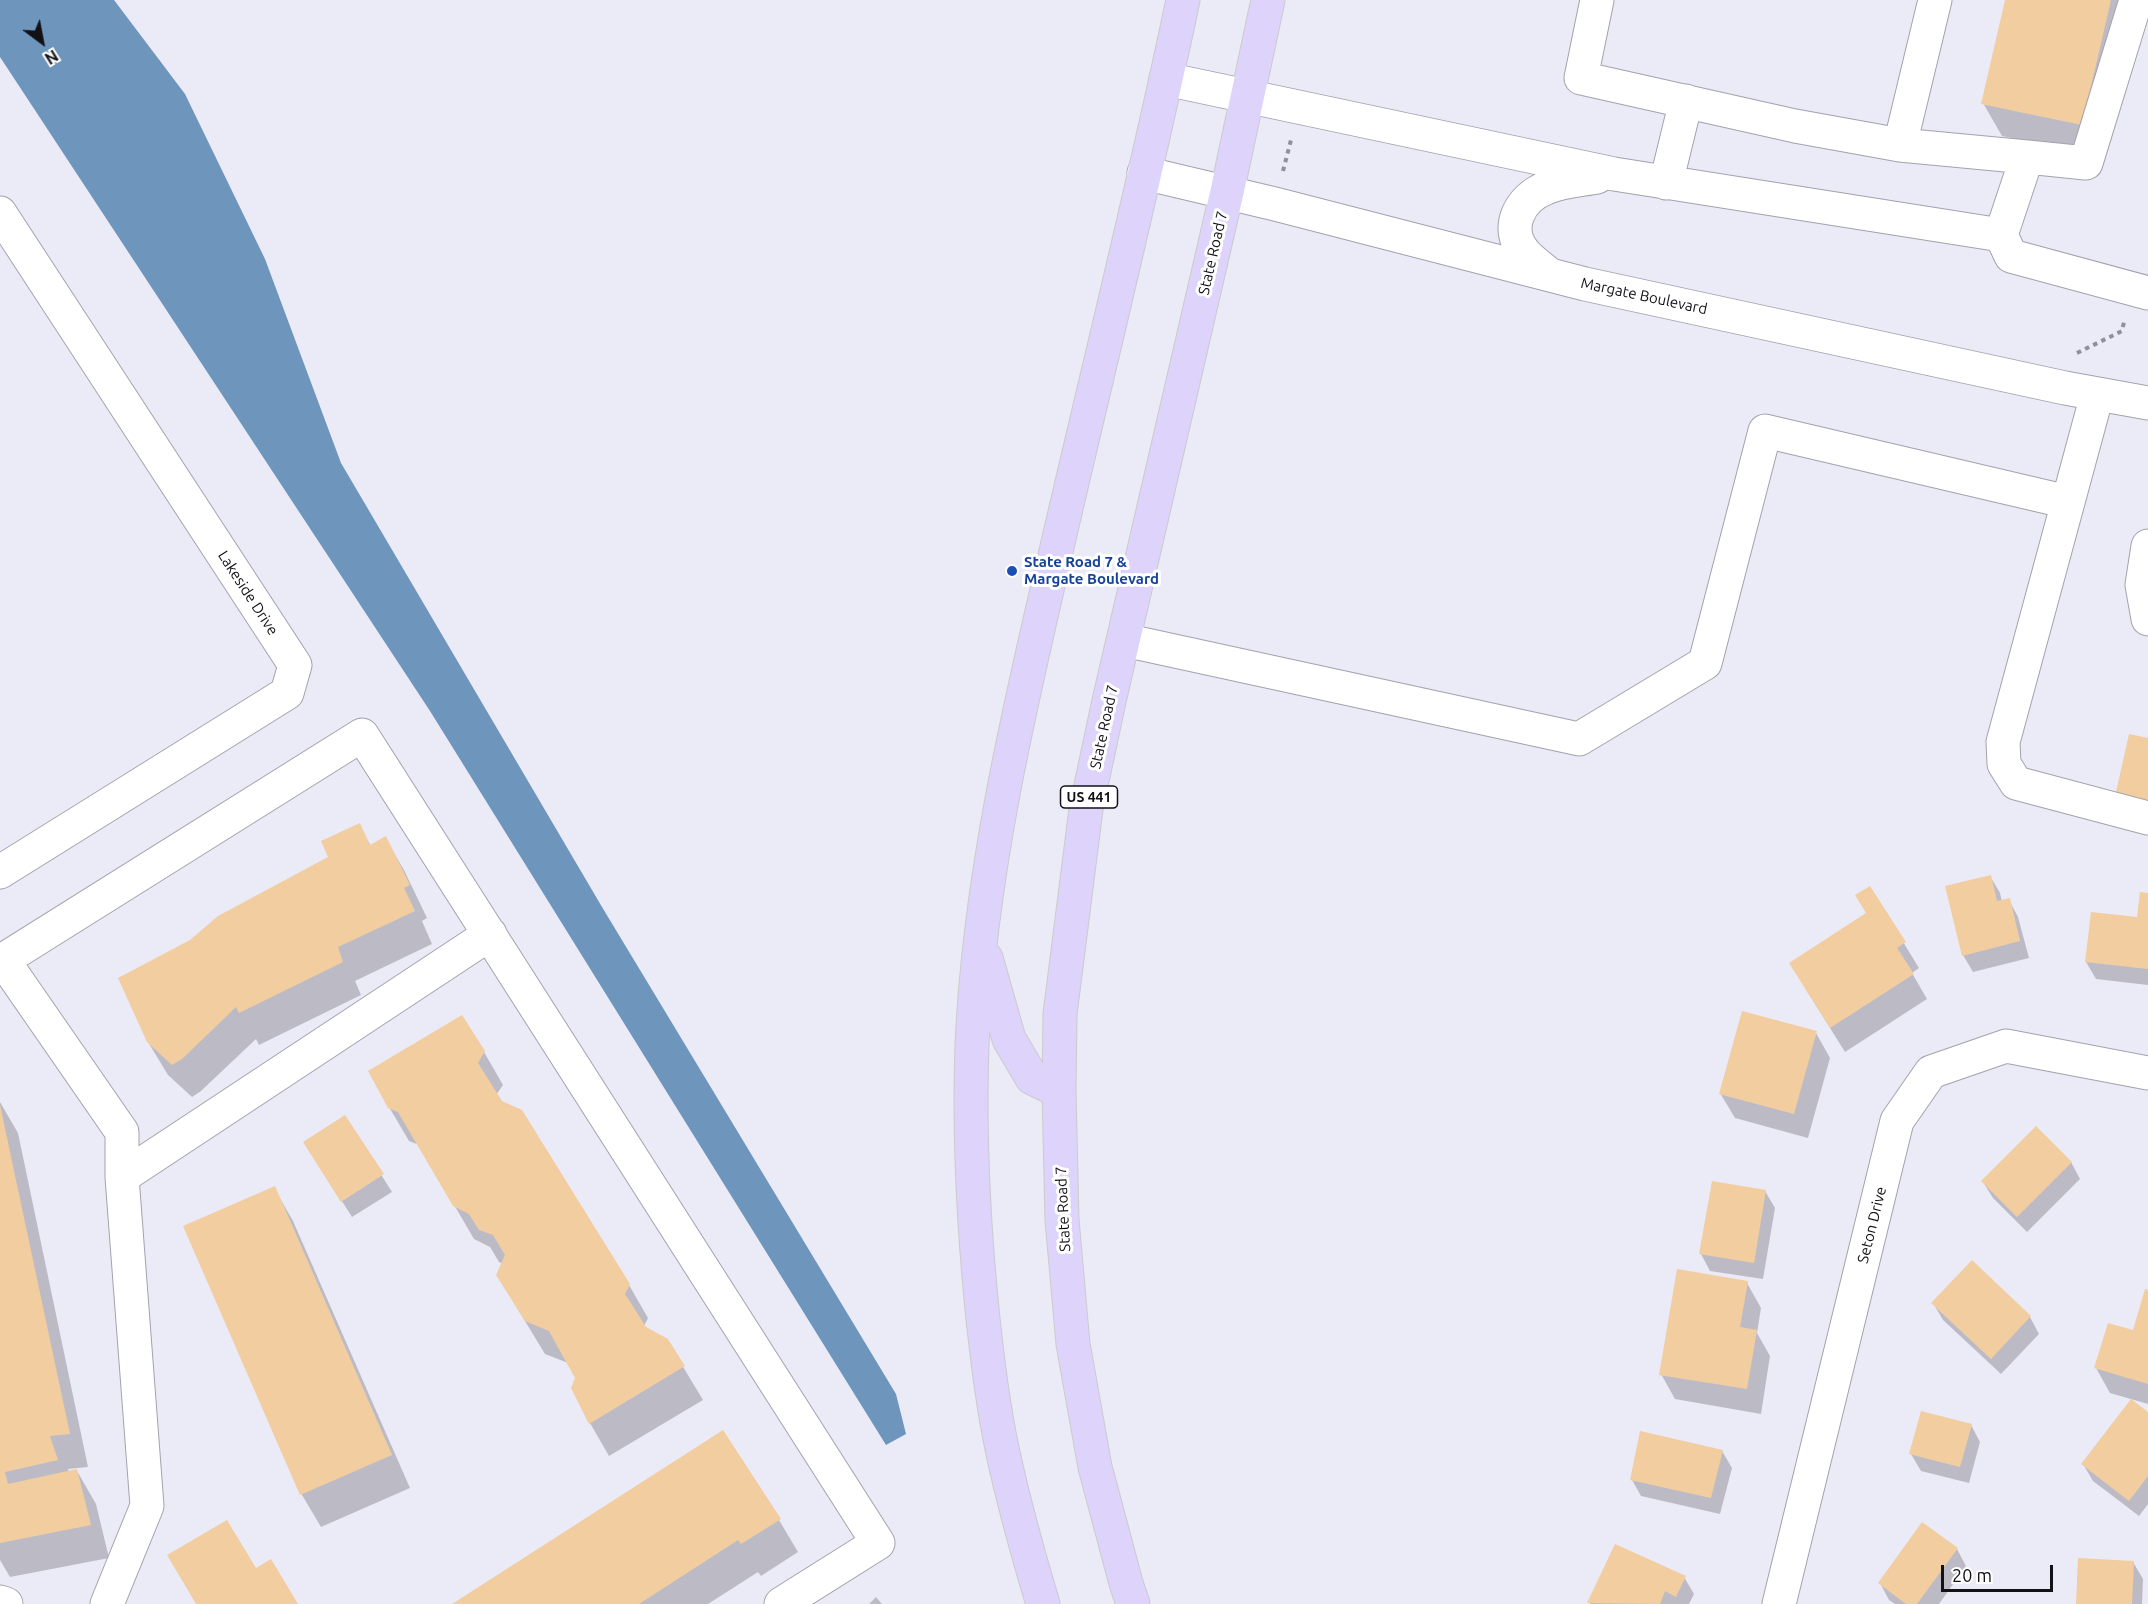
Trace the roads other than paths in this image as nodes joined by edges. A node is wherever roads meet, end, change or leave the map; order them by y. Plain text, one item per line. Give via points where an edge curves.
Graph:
1 (1183, 0) edge
2 (1268, 0) edge
3 (1597, 0) edge
4 (1935, 0) edge
5 (2136, 0) edge
6 (1166, 79) junction
7 (1248, 95) junction
8 (1686, 101) junction
9 (1900, 145) junction
10 (2027, 157) junction
11 (1144, 173) junction
12 (1614, 174) junction
13 (1666, 183) junction
14 (1227, 192) junction
15 (0, 213) edge
16 (2001, 235) junction
17 (1549, 274) junction
18 (2137, 303) edge
19 (2097, 395) junction
20 (2148, 403) edge
21 (2068, 502) junction
22 (2148, 546) edge
23 (2148, 619) edge
24 (1124, 640) junction
25 (2148, 818) edge
26 (0, 872) edge
27 (490, 934) junction
28 (981, 939) junction
29 (1, 961) edge
30 (2148, 1073) edge
31 (1059, 1091) junction
32 (122, 1177) junction
33 (0, 1602) edge
34 (6, 1604) edge
35 (108, 1604) edge
36 (781, 1604) edge
37 (1043, 1604) edge
38 (1133, 1604) edge
39 (1779, 1604) edge

1 - 6 main road
2 - 7 main road, State Road 7 / US 441
3 - 8 street via 1581,78
4 - 9 street
5 - 10 street via 2086,163
6 - 7 street
6 - 11 main road
7 - 12 street
7 - 14 main road, State Road 7 / US 441
8 - 9 street
8 - 13 street
9 - 10 street
10 - 16 street
11 - 14 street, Margate Boulevard
11 - 28 main road via 1031,661 1003,796
12 - 13 street
12 - 17 street via 1549,186 1532,194 1520,207 1515,226 1517,239 1524,252
13 - 16 street
14 - 17 street, Margate Boulevard
14 - 24 main road, State Road 7 / US 441
15 - 26 street, Lakeside Drive via 295,665 287,693
16 - 18 street via 2011,256
17 - 19 street, Margate Boulevard
19 - 20 street, Margate Boulevard
19 - 21 street
21 - 24 street via 1765,431 1705,663 1579,739
21 - 25 street via 2003,742 2004,764 2016,783
22 - 23 street via 2142,585
24 - 31 main road, State Road 7 / US 441 via 1086,809 1060,1014
27 - 29 street via 362,735
27 - 32 street
27 - 36 street via 878,1543
28 - 31 main road via 1009,1039 1032,1078
28 - 37 main road via 972,1043 970,1139 975,1238 985,1342 1002,1450
29 - 32 street via 122,1132
30 - 39 street, Seton Drive via 2006,1046 1931,1072 1897,1121
31 - 38 main road, State Road 7 / US 441 via 1062,1220 1073,1344 1095,1467
32 - 35 street via 147,1506
33 - 34 street

